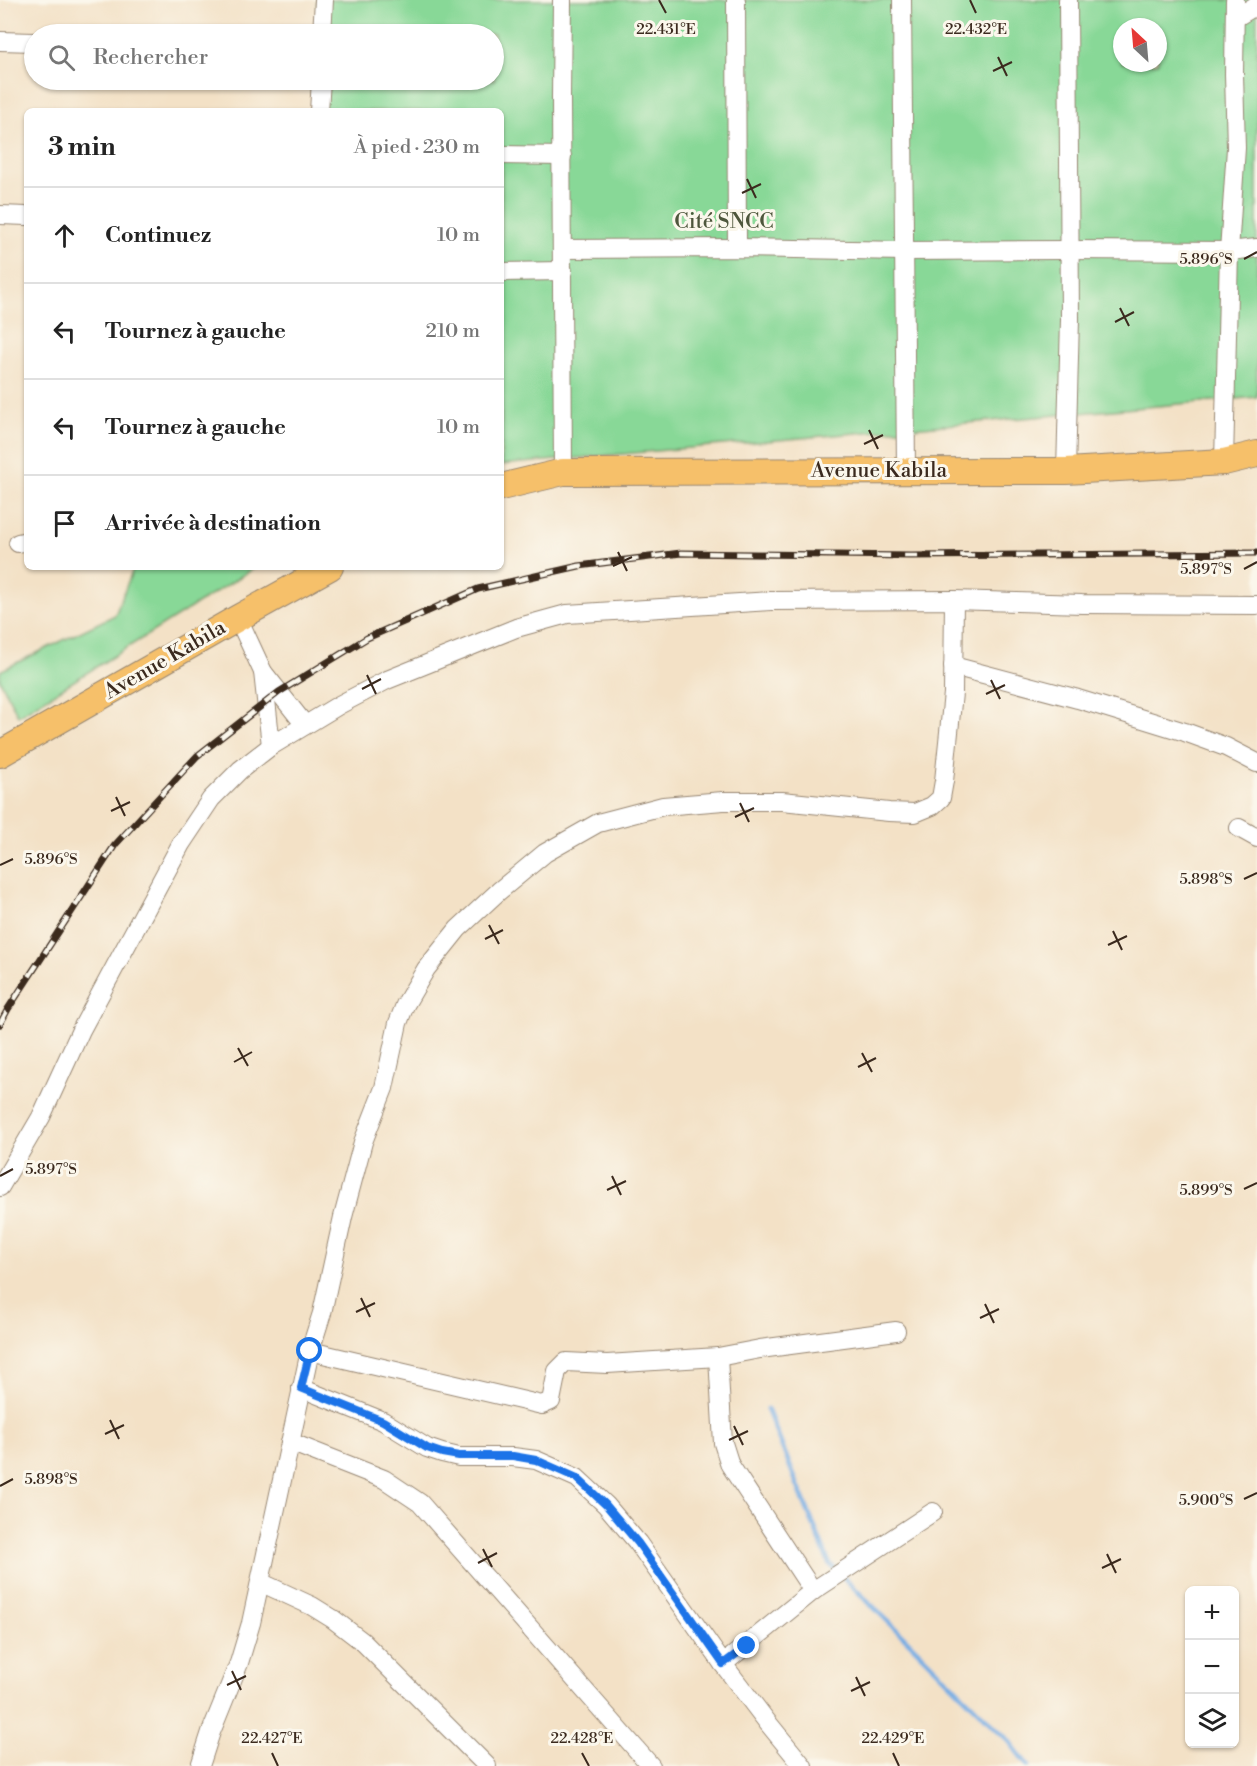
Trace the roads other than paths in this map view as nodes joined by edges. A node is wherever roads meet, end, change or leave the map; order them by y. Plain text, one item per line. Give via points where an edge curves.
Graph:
1 (324, 0) edge
2 (562, 0) edge
3 (736, 0) edge
4 (902, 0) edge
5 (1068, 0) edge
6 (1257, 4) edge
7 (1235, 9) edge
8 (323, 24) edge
9 (0, 41) edge
10 (24, 42) edge
11 (321, 90) edge
12 (320, 108) edge
13 (504, 155) edge
14 (562, 156) junction
15 (0, 215) edge
16 (24, 216) edge
17 (737, 248) junction
18 (1257, 248) edge
19 (562, 249) junction
20 (1069, 250) junction
21 (1229, 250) junction
22 (904, 251) junction
23 (563, 271) junction
24 (504, 272) edge
25 (1257, 454) edge
26 (1224, 462) junction
27 (563, 471) junction
28 (906, 471) junction
29 (1066, 471) junction
30 (504, 486) edge
31 (319, 570) edge
32 (304, 574) edge
33 (954, 600) junction
34 (1257, 605) edge
35 (238, 618) junction
36 (953, 666) junction
37 (263, 672) junction
38 (305, 725) junction
39 (271, 746) junction
40 (0, 754) edge
41 (1257, 763) edge
42 (1239, 828) dead end
43 (1257, 838) edge
44 (0, 1187) edge
45 (896, 1331) dead end
46 (310, 1351) junction
47 (718, 1358) junction
48 (301, 1388) junction
49 (290, 1442) junction
50 (933, 1512) dead end
51 (260, 1582) junction
52 (813, 1591) junction
53 (723, 1664) junction
54 (200, 1766) edge
55 (488, 1766) edge
56 (651, 1766) edge
57 (804, 1766) edge

1 - 8 street
2 - 14 street
3 - 17 street
4 - 22 street
5 - 20 street
6 - 7 street
7 - 21 street via 1236,148
9 - 10 street
11 - 12 street
13 - 14 street
14 - 19 street
15 - 16 street
17 - 19 street
17 - 22 street
18 - 21 street
19 - 23 street
20 - 21 street
20 - 22 street
20 - 29 street
21 - 26 street
22 - 28 street
23 - 24 street
23 - 27 street
25 - 26 highway, Avenue Kabila
26 - 29 highway, Avenue Kabila
27 - 28 highway, Avenue Kabila
27 - 30 highway, Avenue Kabila
28 - 29 highway, Avenue Kabila
31 - 32 highway, Avenue Kabila
32 - 35 highway, Avenue Kabila
33 - 34 street
33 - 36 street
33 - 38 street via 771,601 567,614 516,628 387,680
35 - 37 street
35 - 40 highway, Avenue Kabila
36 - 41 street via 1185,732
36 - 46 street via 944,781 941,798 932,806 915,813 782,801 663,806 598,823 545,853 458,929 426,969 398,1023 384,1088 363,1142
37 - 38 street
37 - 39 street
38 - 39 street
39 - 44 street via 211,799 181,844 81,1030 41,1118
42 - 43 street
45 - 47 street
46 - 47 street via 542,1405 551,1401 557,1371 566,1362 607,1364
46 - 48 street
47 - 52 street via 723,1443 730,1465
48 - 49 street
48 - 53 street via 383,1421 442,1453 536,1460 577,1478 638,1543
49 - 51 street
49 - 56 street via 384,1479 420,1503
50 - 52 street
51 - 54 street via 239,1663
51 - 55 street via 312,1606 363,1642
52 - 53 street
53 - 57 street

